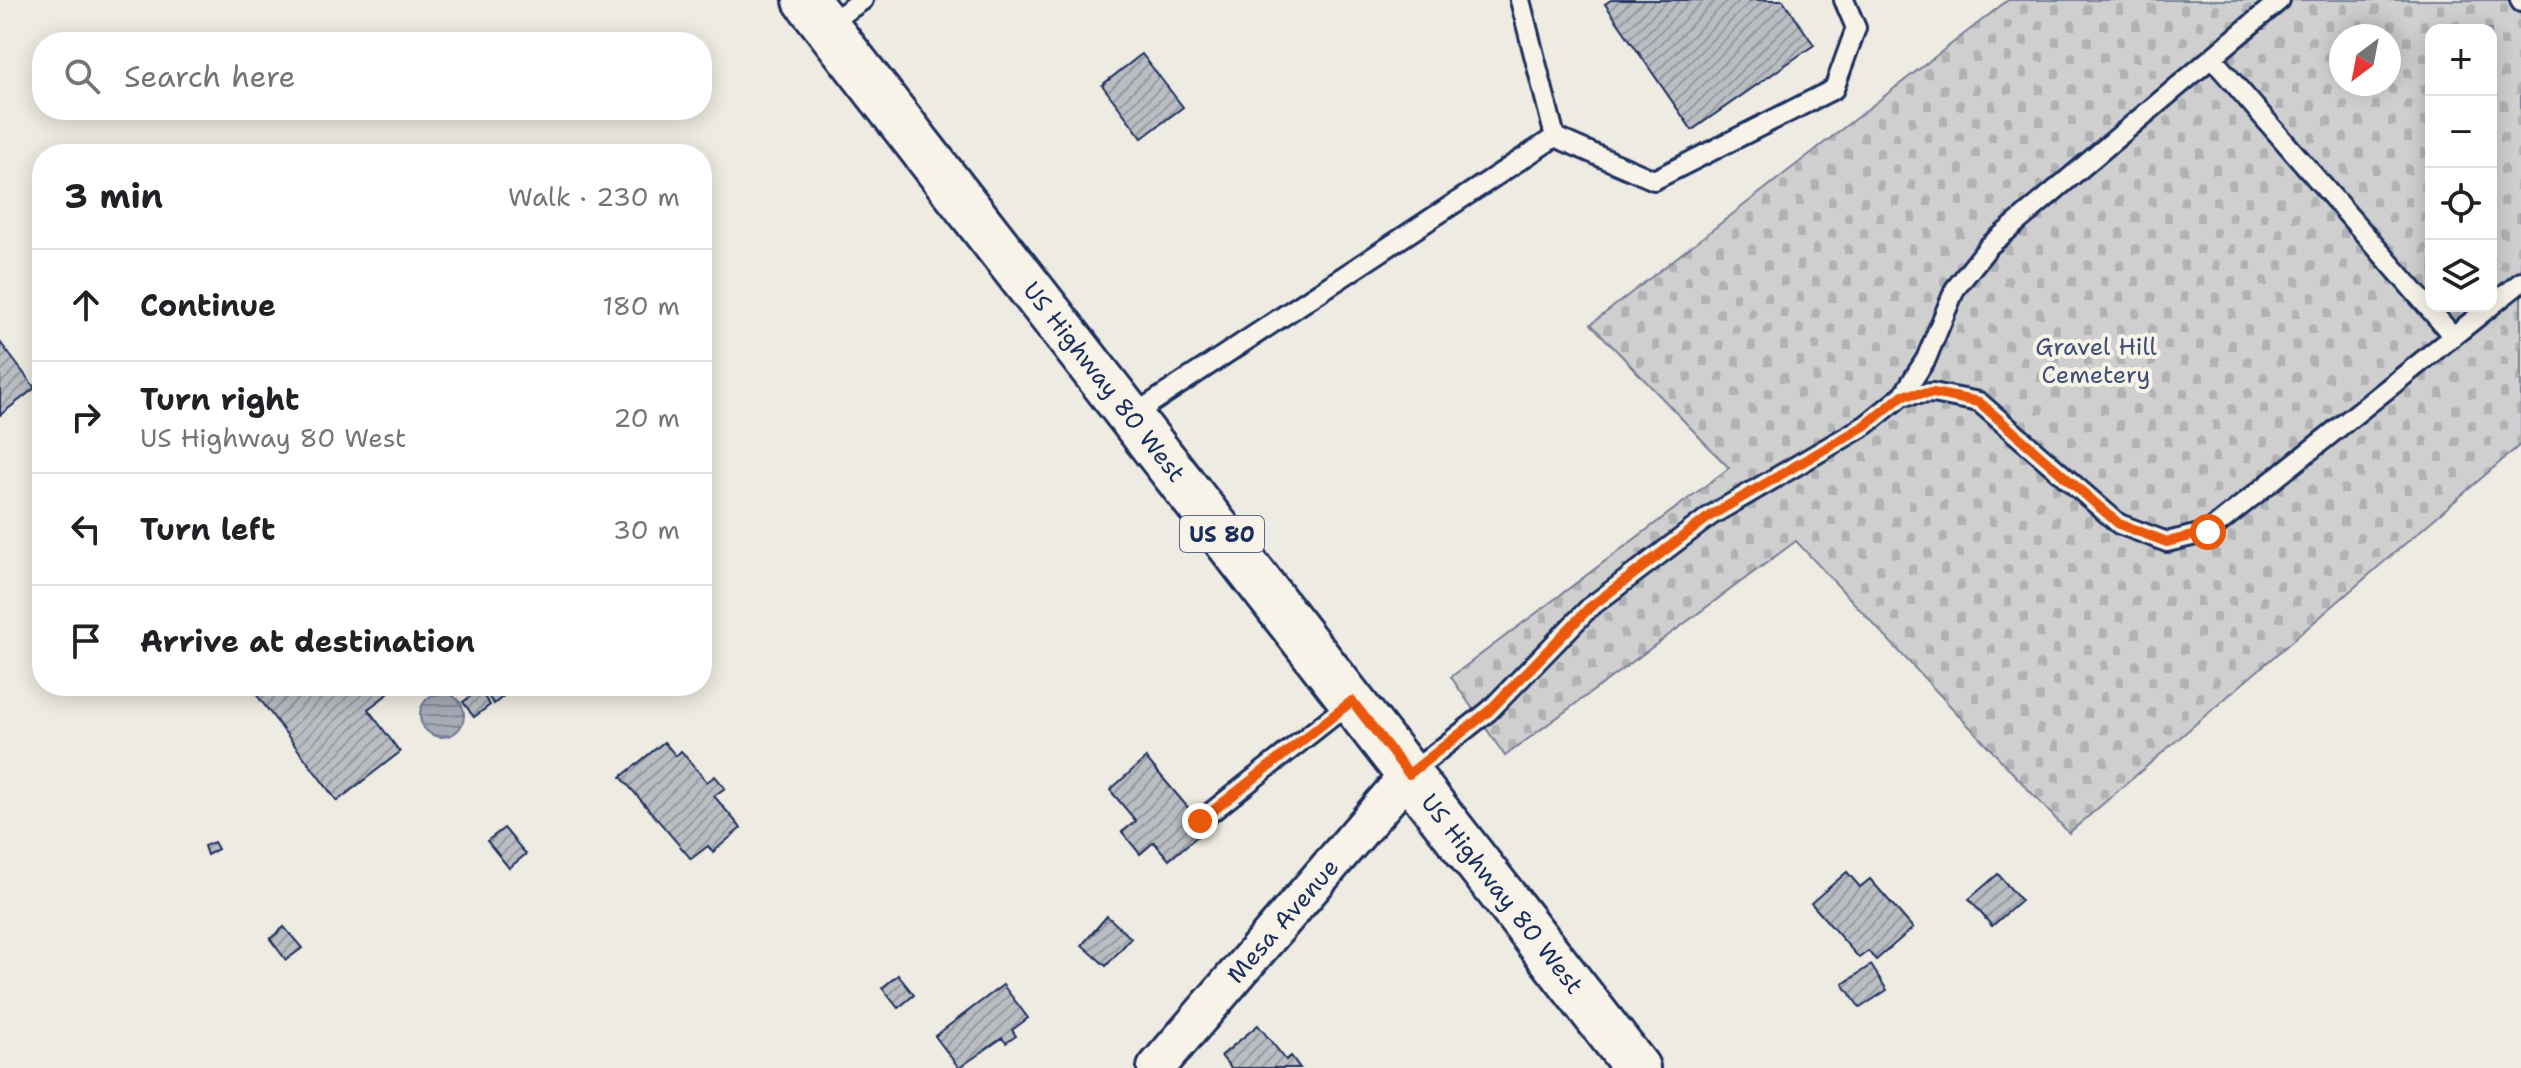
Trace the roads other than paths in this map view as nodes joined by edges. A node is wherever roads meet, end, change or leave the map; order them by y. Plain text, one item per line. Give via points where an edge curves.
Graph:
1 (863, 0) edge
2 (1520, 0) edge
3 (1844, 0) edge
4 (2280, 0) edge
5 (816, 13) edge
6 (2212, 58) junction
7 (1555, 137) junction
8 (2521, 282) edge
9 (2497, 301) edge
10 (2483, 312) edge
11 (2453, 336) junction
12 (1903, 395) junction
13 (1130, 417) junction
14 (1352, 701) junction
15 (1409, 774) junction
16 (1200, 821) dead end
17 (1156, 1068) edge
18 (1637, 1068) edge

1 - 5 lane
2 - 7 lane
3 - 7 lane via 1856,28 1834,89 1654,180
4 - 6 lane
5 - 13 main road, US Highway 80 West / US 80
6 - 11 lane
6 - 12 lane via 1989,246 1955,289 1926,359
7 - 13 lane
8 - 9 lane
10 - 11 lane
11 - 12 lane via 2208,532 2167,542 2119,524 1979,402 1933,393
12 - 15 lane via 1866,425 1710,516 1601,599 1489,711
13 - 14 main road, US Highway 80 West / US 80
14 - 15 main road, US Highway 80 West / US 80
14 - 16 lane
15 - 17 street, Mesa Avenue
15 - 18 main road, US Highway 80 West / US 80

